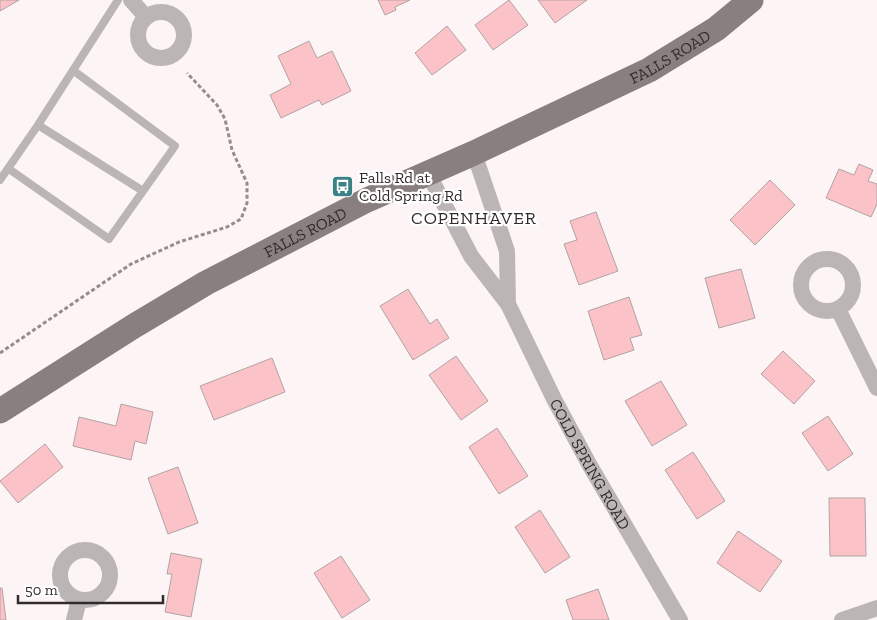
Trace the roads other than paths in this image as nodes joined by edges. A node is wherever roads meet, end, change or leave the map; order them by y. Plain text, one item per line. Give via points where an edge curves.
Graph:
1 (118, 0) edge
2 (131, 0) edge
3 (751, 0) edge
4 (146, 17) dead end
5 (74, 71) junction
6 (38, 125) junction
7 (474, 153) junction
8 (9, 169) junction
9 (428, 173) junction
10 (0, 180) edge
11 (143, 191) junction
12 (508, 304) junction
13 (838, 309) dead end
14 (877, 388) edge
15 (0, 412) edge
16 (79, 600) dead end
17 (877, 608) edge
18 (74, 620) edge
19 (680, 620) edge
20 (842, 620) edge

1 - 5 lane
2 - 4 street
3 - 7 main road, FALLS ROAD via 716,29 650,70
5 - 6 lane
5 - 11 lane via 175,146
6 - 8 lane
6 - 11 lane
7 - 9 main road, FALLS ROAD
7 - 12 street, COLD SPRING ROAD via 507,251
8 - 10 lane
8 - 11 lane via 109,239
9 - 12 street, COLD SPRING ROAD via 471,256
9 - 15 main road, FALLS ROAD via 367,200 206,283
12 - 19 street, COLD SPRING ROAD via 589,464
13 - 14 street
16 - 18 street
17 - 20 street

